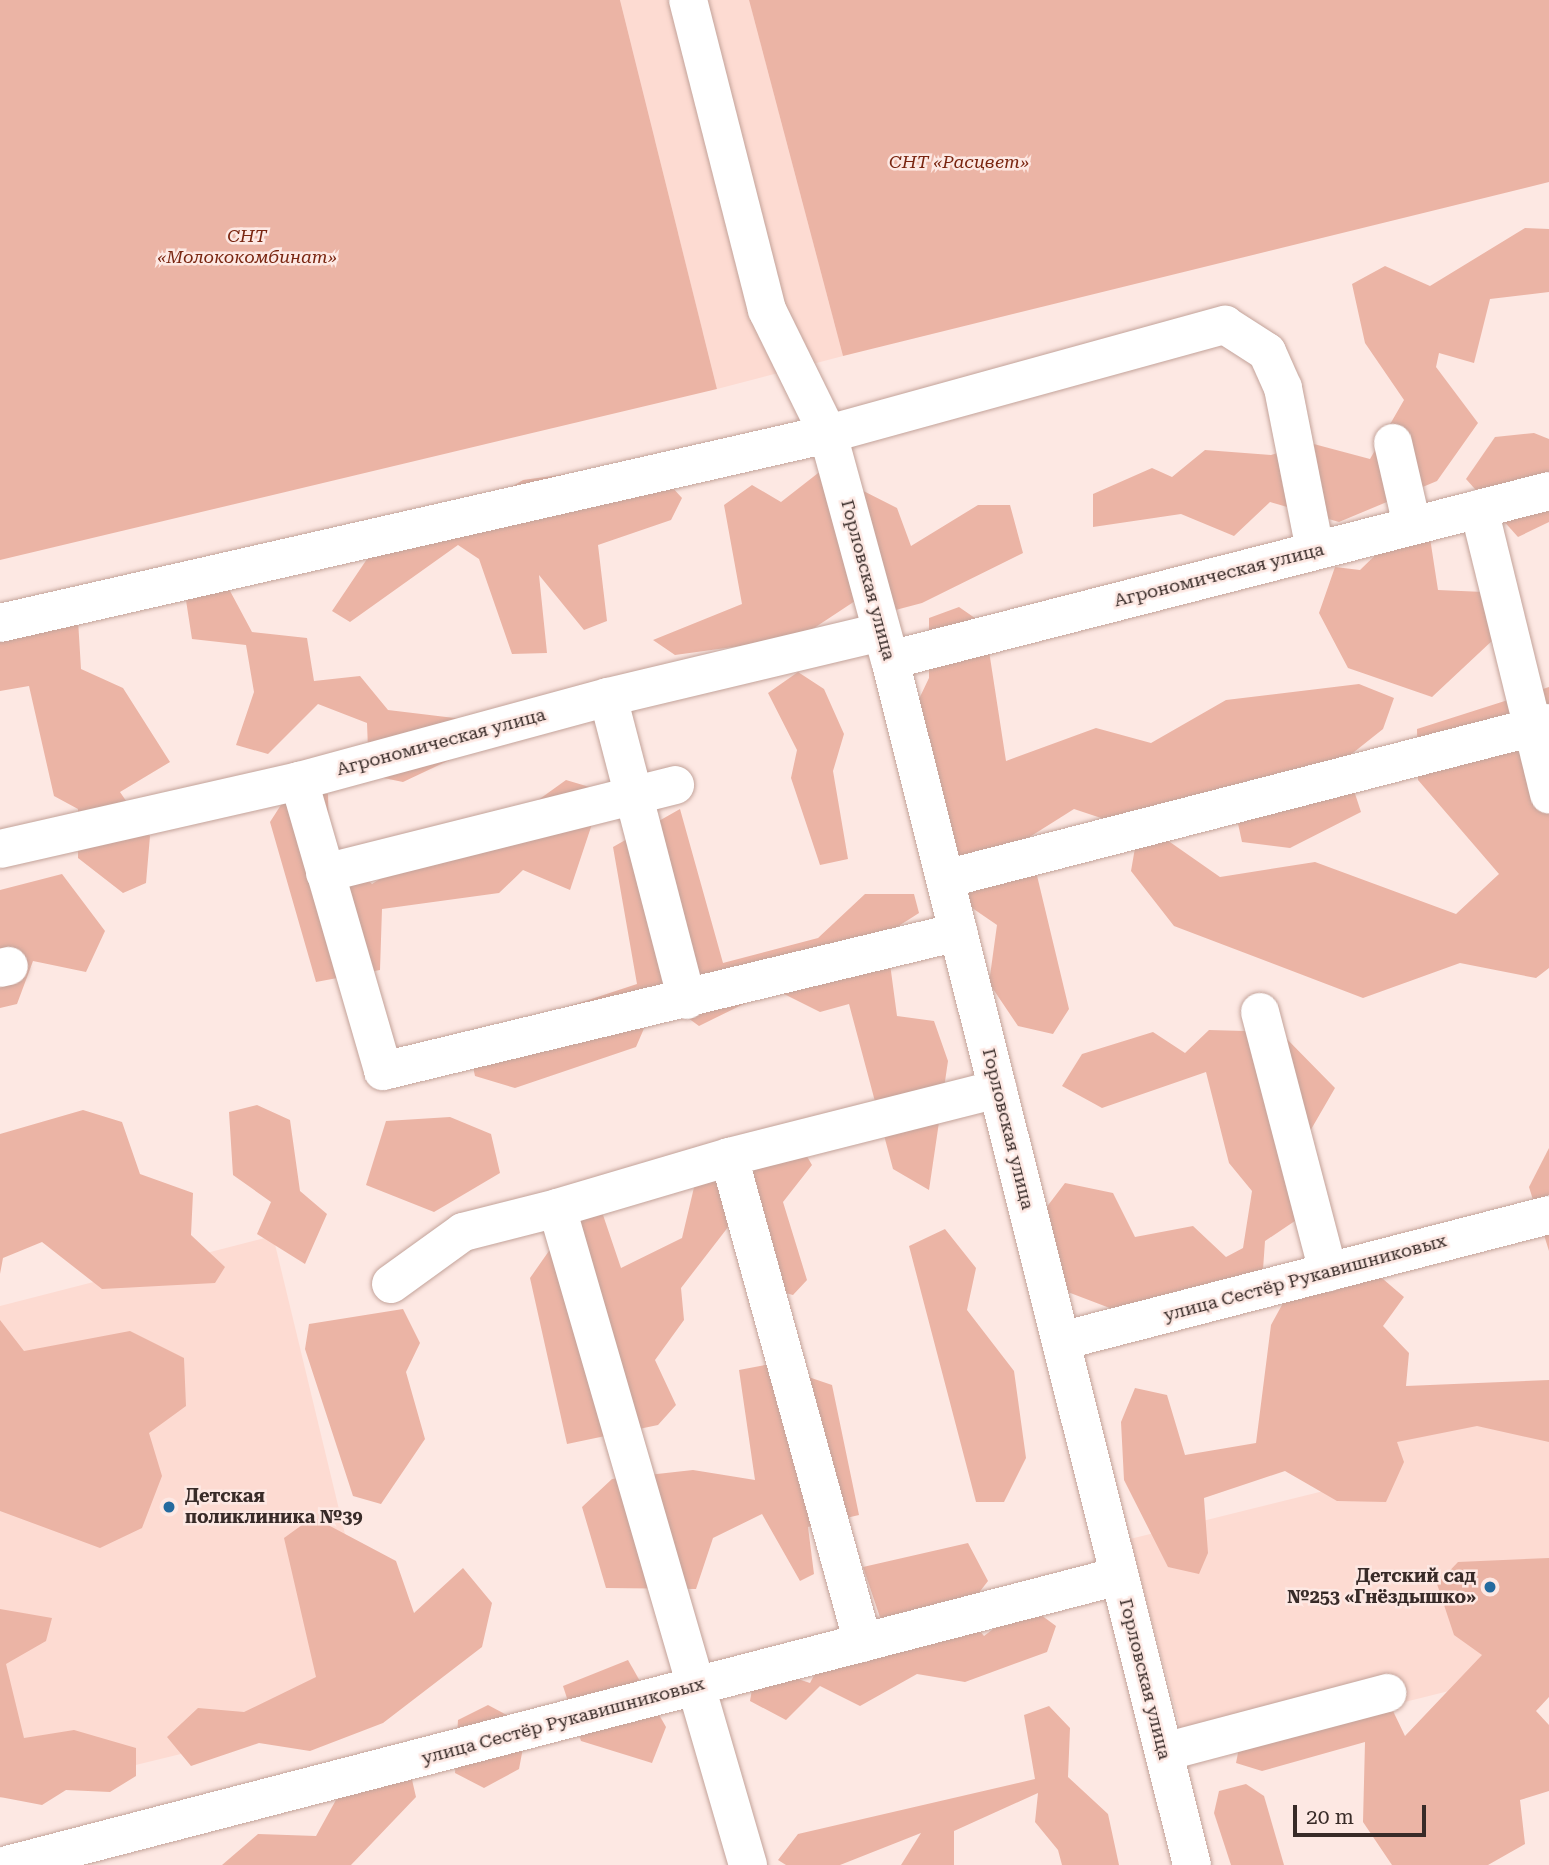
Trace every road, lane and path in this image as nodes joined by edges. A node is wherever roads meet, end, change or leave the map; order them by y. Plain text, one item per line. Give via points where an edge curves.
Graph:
1 (688, 0) edge
2 (828, 434) junction
3 (1393, 443) dead end
4 (1549, 491) edge
5 (1479, 509) junction
6 (1412, 525) junction
7 (1315, 550) junction
8 (0, 623) edge
9 (886, 646) junction
10 (608, 697) junction
11 (1540, 725) edge
12 (299, 781) junction
13 (675, 785) dead end
14 (1549, 795) edge
15 (637, 797) junction
16 (0, 849) edge
17 (325, 873) junction
18 (945, 878) junction
19 (958, 932) junction
20 (687, 1000) junction
21 (1260, 1012) dead end
22 (998, 1089) junction
23 (729, 1157) junction
24 (557, 1208) junction
25 (1549, 1215) edge
26 (1328, 1272) junction
27 (391, 1283) dead end
28 (1061, 1341) junction
29 (1119, 1576) junction
30 (863, 1643) junction
31 (696, 1686) junction
32 (1387, 1693) dead end
33 (1164, 1752) junction
34 (7, 1865) edge
35 (748, 1865) edge
36 (1192, 1865) edge

1 - 2 street, Горловская улица via 767,310
2 - 7 street via 1225,325 1267,352 1283,388
2 - 8 street
2 - 9 street, Горловская улица
3 - 6 street
4 - 5 street, Агрономическая улица
5 - 6 street, Агрономическая улица
5 - 11 street
6 - 7 street, Агрономическая улица
7 - 9 street, Агрономическая улица
9 - 10 street, Агрономическая улица
9 - 18 street, Горловская улица
10 - 12 street, Агрономическая улица
10 - 15 street
11 - 14 street
11 - 18 street
12 - 16 street, Агрономическая улица
12 - 17 street
13 - 15 street
15 - 17 street
15 - 20 street
17 - 20 street via 383,1071
18 - 19 street, Горловская улица
19 - 20 street
19 - 22 street, Горловская улица
21 - 26 street
22 - 23 street
22 - 28 street, Горловская улица
23 - 24 street
23 - 30 street
24 - 27 street via 463,1232
24 - 31 street
25 - 26 street, улица Сестёр Рукавишниковых
26 - 28 street, улица Сестёр Рукавишниковых
28 - 29 street, Горловская улица
29 - 30 street, улица Сестёр Рукавишниковых
29 - 33 street, Горловская улица
30 - 31 street, улица Сестёр Рукавишниковых
31 - 34 street, улица Сестёр Рукавишниковых
31 - 35 street
32 - 33 street
33 - 36 street, Горловская улица

